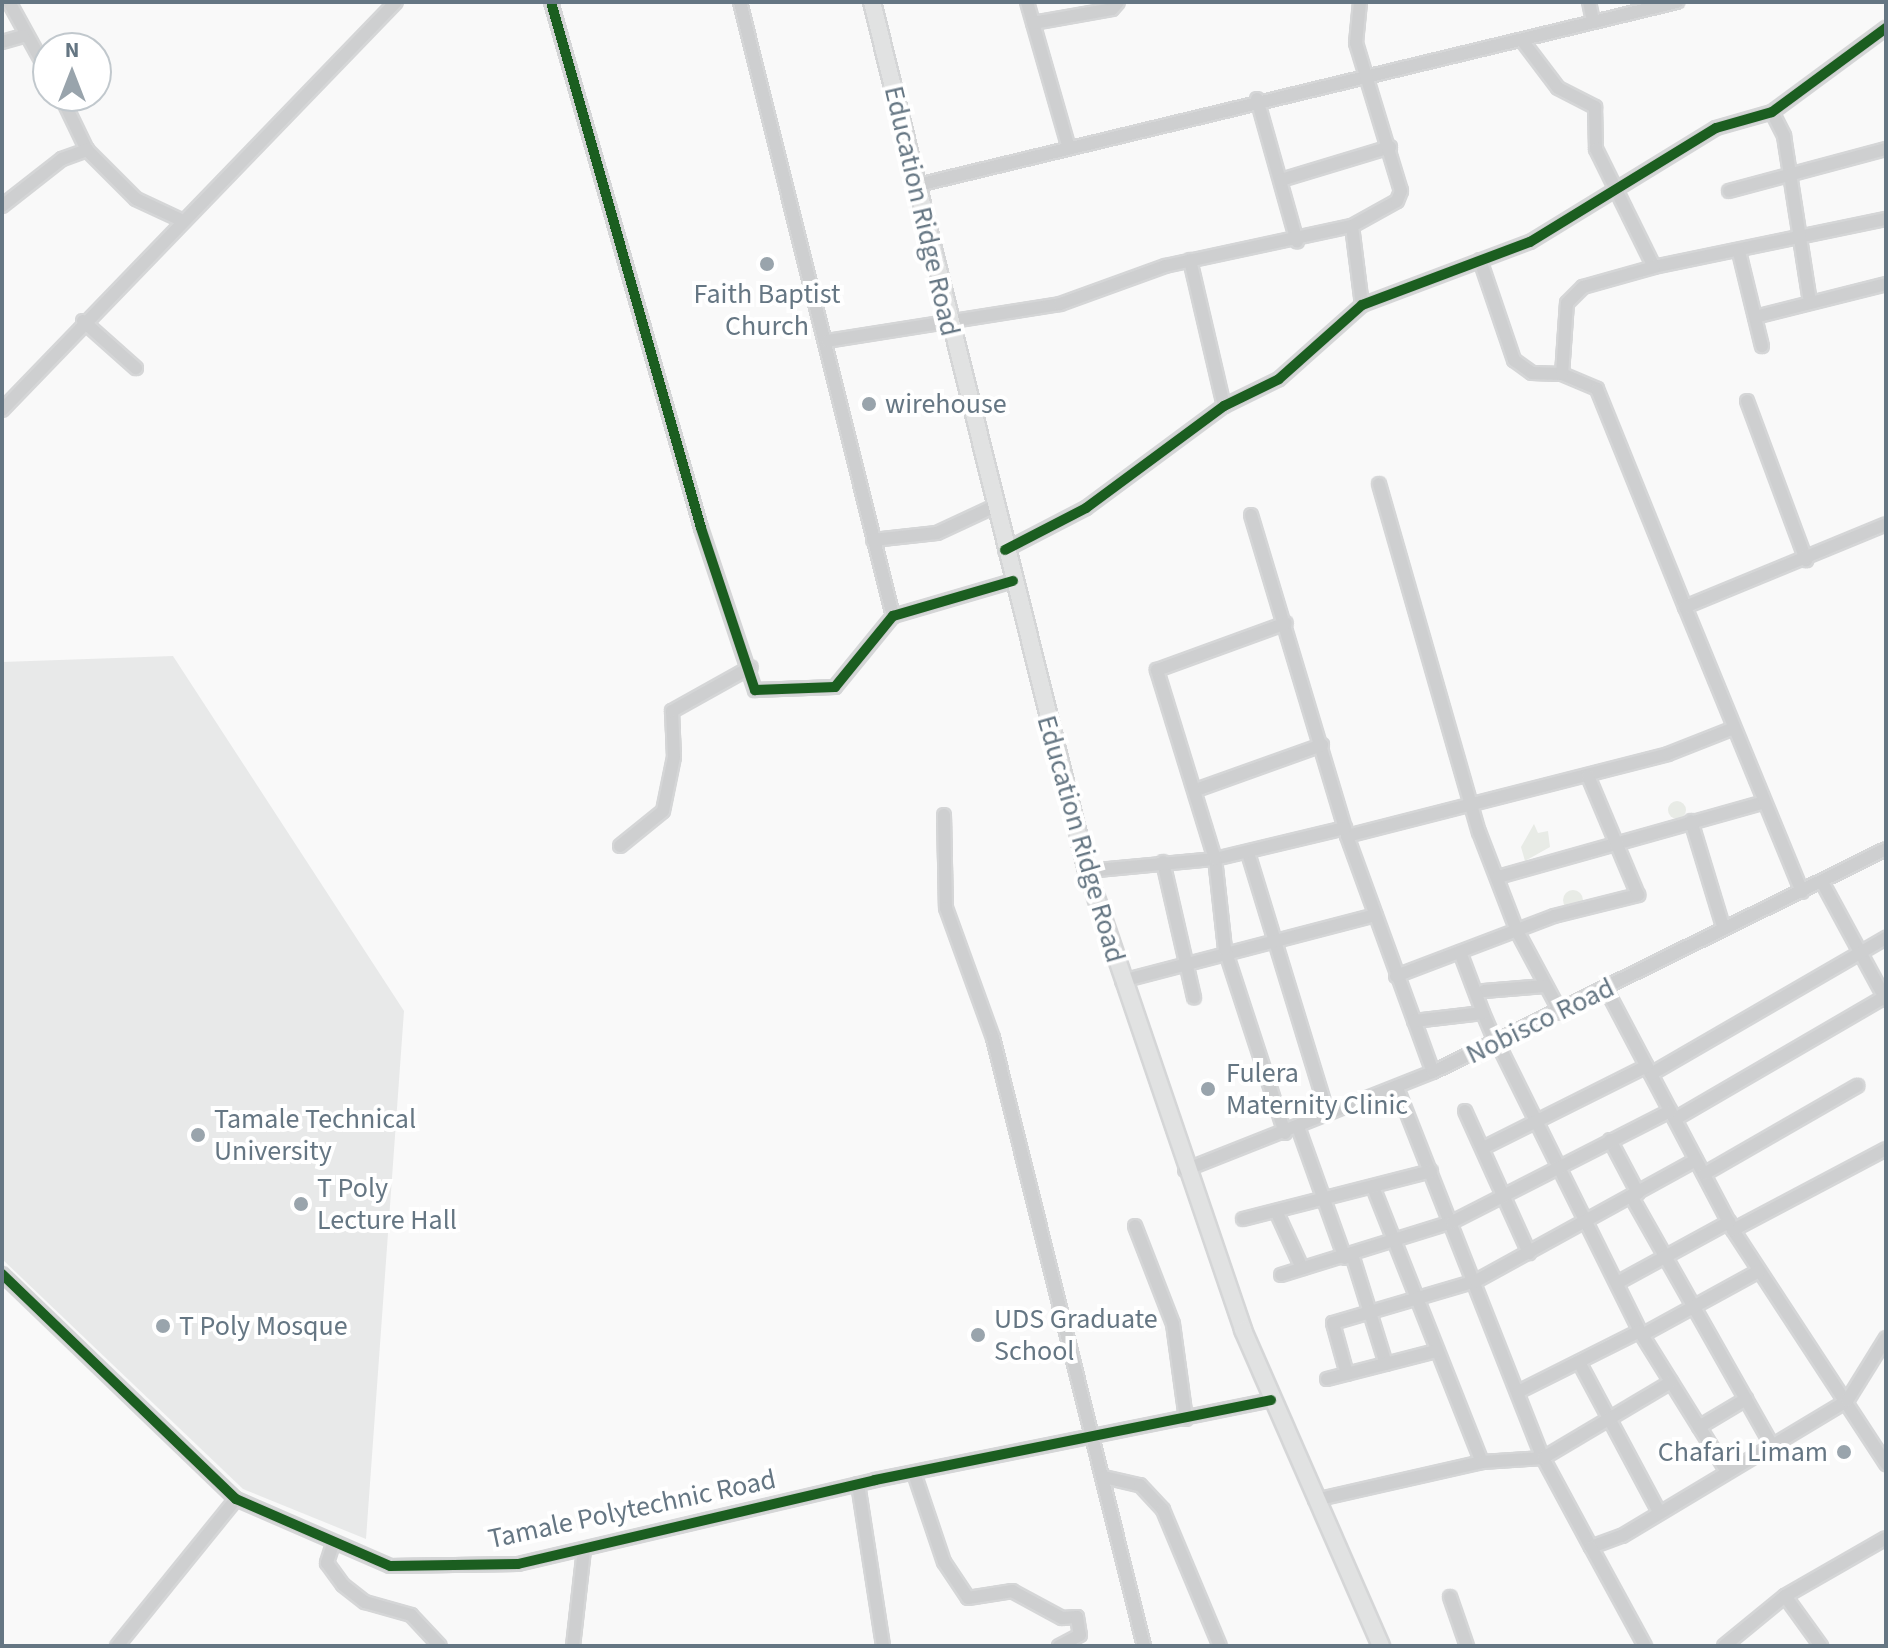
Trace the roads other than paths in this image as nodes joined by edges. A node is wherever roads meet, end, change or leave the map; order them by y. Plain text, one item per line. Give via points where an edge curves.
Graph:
1 (9, 2) edge
2 (396, 2) edge
3 (551, 2) edge
4 (740, 2) edge
5 (872, 2) edge
6 (1027, 2) edge
7 (1118, 2) edge
8 (1360, 2) edge
9 (1589, 2) edge
10 (1677, 2) edge
11 (1593, 21) junction
12 (1033, 23) junction
13 (1886, 28) edge
14 (23, 36) junction
15 (2, 42) edge
16 (1524, 43) junction
17 (32, 49) edge
18 (1364, 80) junction
19 (1257, 99) junction
20 (69, 112) edge
21 (1772, 112) junction
22 (1390, 147) junction
23 (1069, 148) junction
24 (1886, 149) edge
25 (87, 150) junction
26 (1791, 175) junction
27 (1281, 180) junction
28 (918, 185) junction
29 (1729, 191) dead end
30 (1613, 192) junction
31 (2, 206) edge
32 (1886, 219) edge
33 (181, 220) junction
34 (1352, 226) junction
35 (1802, 239) junction
36 (1297, 241) junction
37 (1739, 252) junction
38 (1190, 260) junction
39 (1480, 260) junction
40 (1654, 267) junction
41 (1886, 284) edge
42 (1810, 302) junction
43 (1362, 305) junction
44 (1755, 317) junction
45 (83, 321) junction
46 (948, 326) junction
47 (827, 341) junction
48 (1762, 346) dead end
49 (136, 368) dead end
50 (1562, 374) junction
51 (1747, 401) dead end
52 (1224, 406) junction
53 (2, 410) edge
54 (1379, 484) dead end
55 (995, 506) junction
56 (1251, 515) dead end
57 (1886, 524) edge
58 (873, 540) junction
59 (1005, 550) junction
60 (1806, 560) junction
61 (1013, 581) junction
62 (1685, 607) junction
63 (893, 616) junction
64 (1286, 623) junction
65 (751, 667) junction
66 (1734, 728) junction
67 (1322, 745) junction
68 (1588, 776) junction
69 (1196, 790) junction
70 (1762, 803) junction
71 (1474, 804) junction
72 (944, 815) dead end
73 (1691, 821) junction
74 (1346, 832) junction
75 (1611, 841) junction
76 (620, 846) dead end
77 (1886, 849) edge
78 (1248, 853) junction
79 (1215, 859) junction
80 (1163, 862) junction
81 (1087, 871) junction
82 (1498, 877) junction
83 (1822, 882) junction
84 (1802, 892) junction
85 (1376, 915) junction
86 (1722, 923) dead end
87 (1517, 931) junction
88 (1886, 938) edge
89 (1274, 942) junction
90 (1225, 949) junction
91 (1460, 952) junction
92 (1859, 955) junction
93 (1184, 961) junction
94 (1396, 976) junction
95 (1122, 981) junction
96 (1545, 986) junction
97 (1606, 989) junction
98 (1484, 991) dead end
99 (1194, 997) dead end
100 (1885, 999) edge
101 (1483, 1013) junction
102 (1561, 1013) junction
103 (1414, 1021) junction
104 (1494, 1038) junction
105 (1649, 1070) junction
106 (1433, 1072) junction
107 (1857, 1086) dead end
108 (1397, 1088) junction
109 (1465, 1111) dead end
110 (1328, 1114) junction
111 (1673, 1115) junction
112 (1538, 1120) junction
113 (1298, 1127) junction
114 (1285, 1133) junction
115 (1610, 1140) junction
116 (1483, 1148) junction
117 (1886, 1149) edge
118 (1696, 1160) junction
119 (1560, 1165) junction
120 (1185, 1170) junction
121 (1431, 1171) junction
122 (1704, 1174) junction
123 (1373, 1187) junction
124 (1503, 1195) junction
125 (1635, 1195) junction
126 (1325, 1199) junction
127 (1276, 1211) junction
128 (1243, 1219) dead end
129 (1452, 1222) junction
130 (1586, 1222) junction
131 (1135, 1226) dead end
132 (1731, 1226) junction
133 (1397, 1242) junction
134 (1529, 1253) junction
135 (1349, 1258) junction
136 (1667, 1259) junction
137 (1302, 1268) junction
138 (1759, 1271) junction
139 (2, 1274) edge
140 (1281, 1275) dead end
141 (1476, 1281) junction
142 (1617, 1283) junction
143 (1418, 1303) junction
144 (1693, 1306) junction
145 (1375, 1315) junction
146 (1641, 1333) junction
147 (1886, 1338) edge
148 (1436, 1351) junction
149 (1579, 1362) junction
150 (1386, 1364) junction
151 (1347, 1374) junction
152 (1327, 1379) dead end
153 (1671, 1382) junction
154 (1518, 1392) junction
155 (1746, 1399) junction
156 (1271, 1400) junction
157 (1847, 1401) junction
158 (1608, 1418) junction
159 (1186, 1419) junction
160 (1699, 1427) junction
161 (1092, 1438) junction
162 (1771, 1443) junction
163 (1543, 1458) junction
164 (1482, 1462) junction
165 (1886, 1464) edge
166 (1726, 1470) junction
167 (914, 1473) junction
168 (1104, 1477) junction
169 (858, 1484) junction
170 (236, 1499) junction
171 (1315, 1500) junction
172 (1659, 1512) junction
173 (1886, 1538) edge
174 (333, 1544) junction
175 (1591, 1547) junction
176 (584, 1550) junction
177 (1785, 1596) junction
178 (1450, 1597) dead end
179 (117, 1646) edge
180 (440, 1646) edge
181 (573, 1646) edge
182 (883, 1646) edge
183 (1059, 1646) edge
184 (1144, 1646) edge
185 (1220, 1646) edge
186 (1381, 1646) edge
187 (1467, 1646) edge
188 (1645, 1646) edge
189 (1724, 1646) edge
190 (1821, 1646) edge

1 - 14 street
2 - 33 street
3 - 65 street via 701,528
4 - 47 street via 814,318
5 - 28 main road, Education Ridge Road
6 - 12 street
7 - 12 street via 1112,9
8 - 18 street via 1356,43
9 - 11 street
10 - 11 street
11 - 16 street
12 - 23 street
13 - 21 street
14 - 15 street
14 - 17 street
16 - 18 street
16 - 30 street via 1558,88 1595,107 1596,149
18 - 19 street
18 - 22 street
19 - 23 street
19 - 27 street
20 - 25 street
21 - 26 street
21 - 30 street via 1716,128
22 - 27 street
22 - 34 street via 1397,201
23 - 28 street
24 - 26 street
25 - 31 street via 62,159
25 - 33 street via 136,199
26 - 29 street
26 - 35 street
27 - 36 street
28 - 46 main road, Education Ridge Road
30 - 39 street via 1530,242
30 - 40 street via 1633,216
32 - 35 street
33 - 45 street
34 - 36 street
34 - 43 street
35 - 37 street
35 - 42 street
36 - 38 street
37 - 40 street
37 - 44 street
38 - 46 street via 1060,304
38 - 52 street
39 - 43 street
39 - 50 street via 1514,360 1532,373
40 - 50 street via 1583,287 1567,303
41 - 42 street
42 - 44 street
43 - 52 street via 1279,379
44 - 48 street
45 - 49 street
45 - 53 street
46 - 47 street
46 - 55 main road, Education Ridge Road
47 - 58 street
50 - 62 street via 1597,389
51 - 60 street
52 - 59 street via 1086,508
54 - 71 street
55 - 58 street via 937,533
55 - 59 main road, Education Ridge Road
56 - 64 street
57 - 60 street
58 - 63 street
59 - 61 main road, Education Ridge Road
60 - 62 street
61 - 63 street
61 - 81 main road, Education Ridge Road
62 - 66 street
63 - 65 street via 835,687 755,690
64 - 67 street
64 - 69 street via 1157,670
65 - 76 street via 672,711 674,757 663,811
66 - 68 street
66 - 70 street
67 - 69 street
67 - 74 street
68 - 71 street
68 - 75 street
69 - 79 street
70 - 73 street
70 - 84 street
71 - 74 street
71 - 82 street
72 - 161 street via 946,908 993,1038
73 - 75 street
73 - 86 street
74 - 78 street
74 - 85 street
75 - 82 street
75 - 87 street via 1638,895
77 - 83 street, Nobisco Road
78 - 79 street
78 - 89 street
79 - 80 street
79 - 90 street
80 - 81 street
80 - 93 street
81 - 95 main road, Education Ridge Road
82 - 87 street
83 - 84 street, Nobisco Road
83 - 92 street
84 - 97 street, Nobisco Road
85 - 89 street
85 - 94 street
87 - 91 street
87 - 96 street
88 - 92 street
89 - 90 street
89 - 110 street
90 - 93 street
90 - 114 street
91 - 94 street
91 - 101 street
92 - 100 street
92 - 105 street
93 - 95 street
93 - 99 street
94 - 103 street
95 - 120 main road, Education Ridge Road
96 - 98 street
96 - 102 street
97 - 102 street, Nobisco Road
97 - 105 street
100 - 111 street
101 - 103 street
101 - 104 street
102 - 104 street, Nobisco Road
103 - 106 street
104 - 106 street, Nobisco Road
104 - 112 street
105 - 111 street
105 - 112 street
106 - 108 street, Nobisco Road
107 - 122 street
108 - 110 street, Nobisco Road
108 - 121 street
109 - 116 street
110 - 113 street, Nobisco Road
111 - 115 street
111 - 118 street
112 - 116 street
112 - 119 street
113 - 114 street, Nobisco Road
113 - 126 street
114 - 120 street, Nobisco Road
115 - 119 street
115 - 125 street
116 - 124 street
117 - 132 street
118 - 122 street
118 - 125 street
119 - 124 street
119 - 130 street
120 - 156 main road, Education Ridge Road
121 - 123 street
121 - 129 street
122 - 132 street
123 - 126 street
123 - 133 street
124 - 129 street
124 - 134 street
125 - 130 street
125 - 136 street
126 - 127 street
126 - 135 street
127 - 128 street
127 - 137 street
129 - 133 street
129 - 141 street
130 - 134 street
130 - 142 street
131 - 159 street via 1173,1324
132 - 136 street
132 - 138 street
133 - 135 street
133 - 143 street
134 - 141 street
135 - 137 street
135 - 145 street
136 - 142 street
136 - 144 street
137 - 140 street
138 - 144 street
138 - 157 street
139 - 170 street, Tamale Polytechnic Road
141 - 143 street
141 - 154 street
142 - 146 street
143 - 145 street
143 - 148 street
144 - 146 street
144 - 155 street
145 - 150 street
145 - 151 street via 1333,1323
146 - 149 street
146 - 153 street
147 - 157 street
148 - 150 street
148 - 164 street
149 - 154 street
149 - 158 street
150 - 151 street
151 - 152 street
153 - 158 street
153 - 160 street
154 - 163 street
155 - 160 street
155 - 162 street
156 - 159 street, Tamale Polytechnic Road
156 - 171 main road, Education Ridge Road
157 - 162 street
157 - 165 street
158 - 163 street
158 - 172 street
159 - 161 street, Tamale Polytechnic Road
160 - 166 street
161 - 167 street, Tamale Polytechnic Road
161 - 168 street
162 - 166 street
163 - 164 street
163 - 175 street
164 - 171 street
166 - 172 street
167 - 169 street, Tamale Polytechnic Road
167 - 183 street via 944,1562 968,1598 1012,1591 1047,1611 1077,1617 1080,1635
168 - 184 street
168 - 185 street via 1140,1485 1163,1510
169 - 176 street, Tamale Polytechnic Road
169 - 182 street
170 - 174 street, Tamale Polytechnic Road
170 - 179 street
171 - 186 main road, Education Ridge Road
172 - 175 street
173 - 177 street
174 - 176 street, Tamale Polytechnic Road via 390,1566 435,1570
174 - 180 street via 327,1563 343,1585 365,1602 411,1615
175 - 188 street
176 - 181 street
177 - 189 street
177 - 190 street
178 - 187 street

